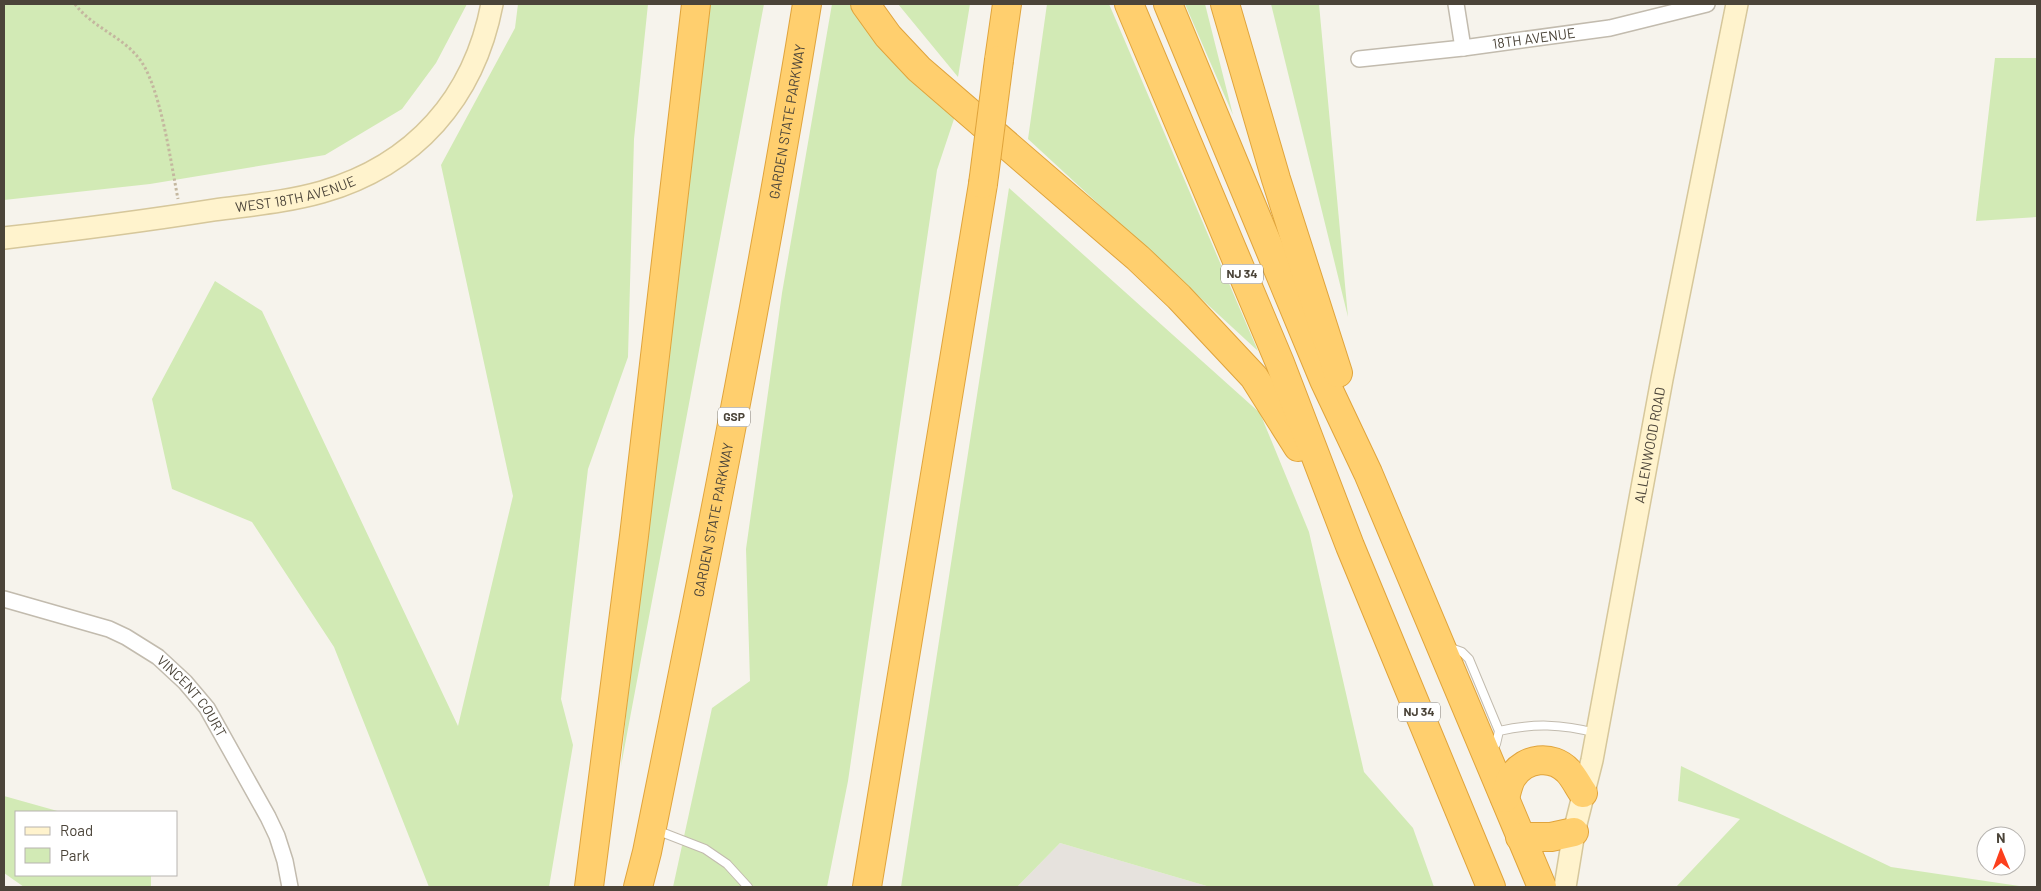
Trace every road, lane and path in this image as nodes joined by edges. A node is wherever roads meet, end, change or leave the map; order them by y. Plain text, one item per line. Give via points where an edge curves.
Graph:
1 (75, 4) edge
2 (492, 4) edge
3 (696, 4) edge
4 (807, 4) edge
5 (865, 4) edge
6 (1007, 4) edge
7 (1129, 4) edge
8 (1168, 4) edge
9 (1225, 4) edge
10 (1456, 4) edge
11 (1707, 4) edge
12 (1737, 4) edge
13 (1463, 48) junction
14 (1359, 59) dead end
15 (182, 216) junction
16 (4, 238) edge
17 (1368, 473) junction
18 (1350, 546) junction
19 (4, 599) edge
20 (1440, 644) junction
21 (1499, 731) junction
22 (1596, 733) junction
23 (1487, 756) junction
24 (1583, 794) junction
25 (1505, 798) junction
26 (652, 828) junction
27 (1574, 832) junction
28 (1520, 837) junction
29 (1488, 884) edge
30 (290, 887) edge
31 (589, 887) edge
32 (638, 887) edge
33 (748, 887) edge
34 (867, 887) edge
35 (1542, 887) edge
36 (1565, 887) edge

1 - 15 path via 126,44 139,58 150,78
2 - 15 street, WEST 18TH AVENUE via 476,60 455,99 429,131 394,160 354,181 321,192
3 - 31 highway
4 - 26 highway, GARDEN STATE PARKWAY / GSP via 774,203
5 - 18 highway via 888,36 919,69 1138,258 1242,363 1288,428
6 - 34 highway, bridge via 983,184
7 - 18 highway, NJ 34 via 1280,363
8 - 17 highway, NJ 34 via 1324,380
9 - 17 highway
10 - 13 street
11 - 13 street, 18TH AVENUE via 1610,28
12 - 22 street, ALLENWOOD ROAD
13 - 14 street, 18TH AVENUE
15 - 16 street, WEST 18TH AVENUE
17 - 20 highway
18 - 29 highway, NJ 34
19 - 30 street, VINCENT COURT via 126,637 158,658 185,682 207,708 268,817 285,860
20 - 21 lane via 1462,652 1469,659
20 - 23 highway
21 - 22 lane via 1550,724
21 - 23 lane via 1496,744
22 - 24 street, ALLENWOOD ROAD
23 - 25 highway
24 - 25 highway via 1567,770 1544,760 1527,763 1512,776
24 - 27 street, ALLENWOOD ROAD
25 - 28 highway
26 - 32 highway, GARDEN STATE PARKWAY / GSP
26 - 33 lane via 705,849 727,864
27 - 28 highway via 1550,837
27 - 36 street, ALLENWOOD ROAD
28 - 35 highway

